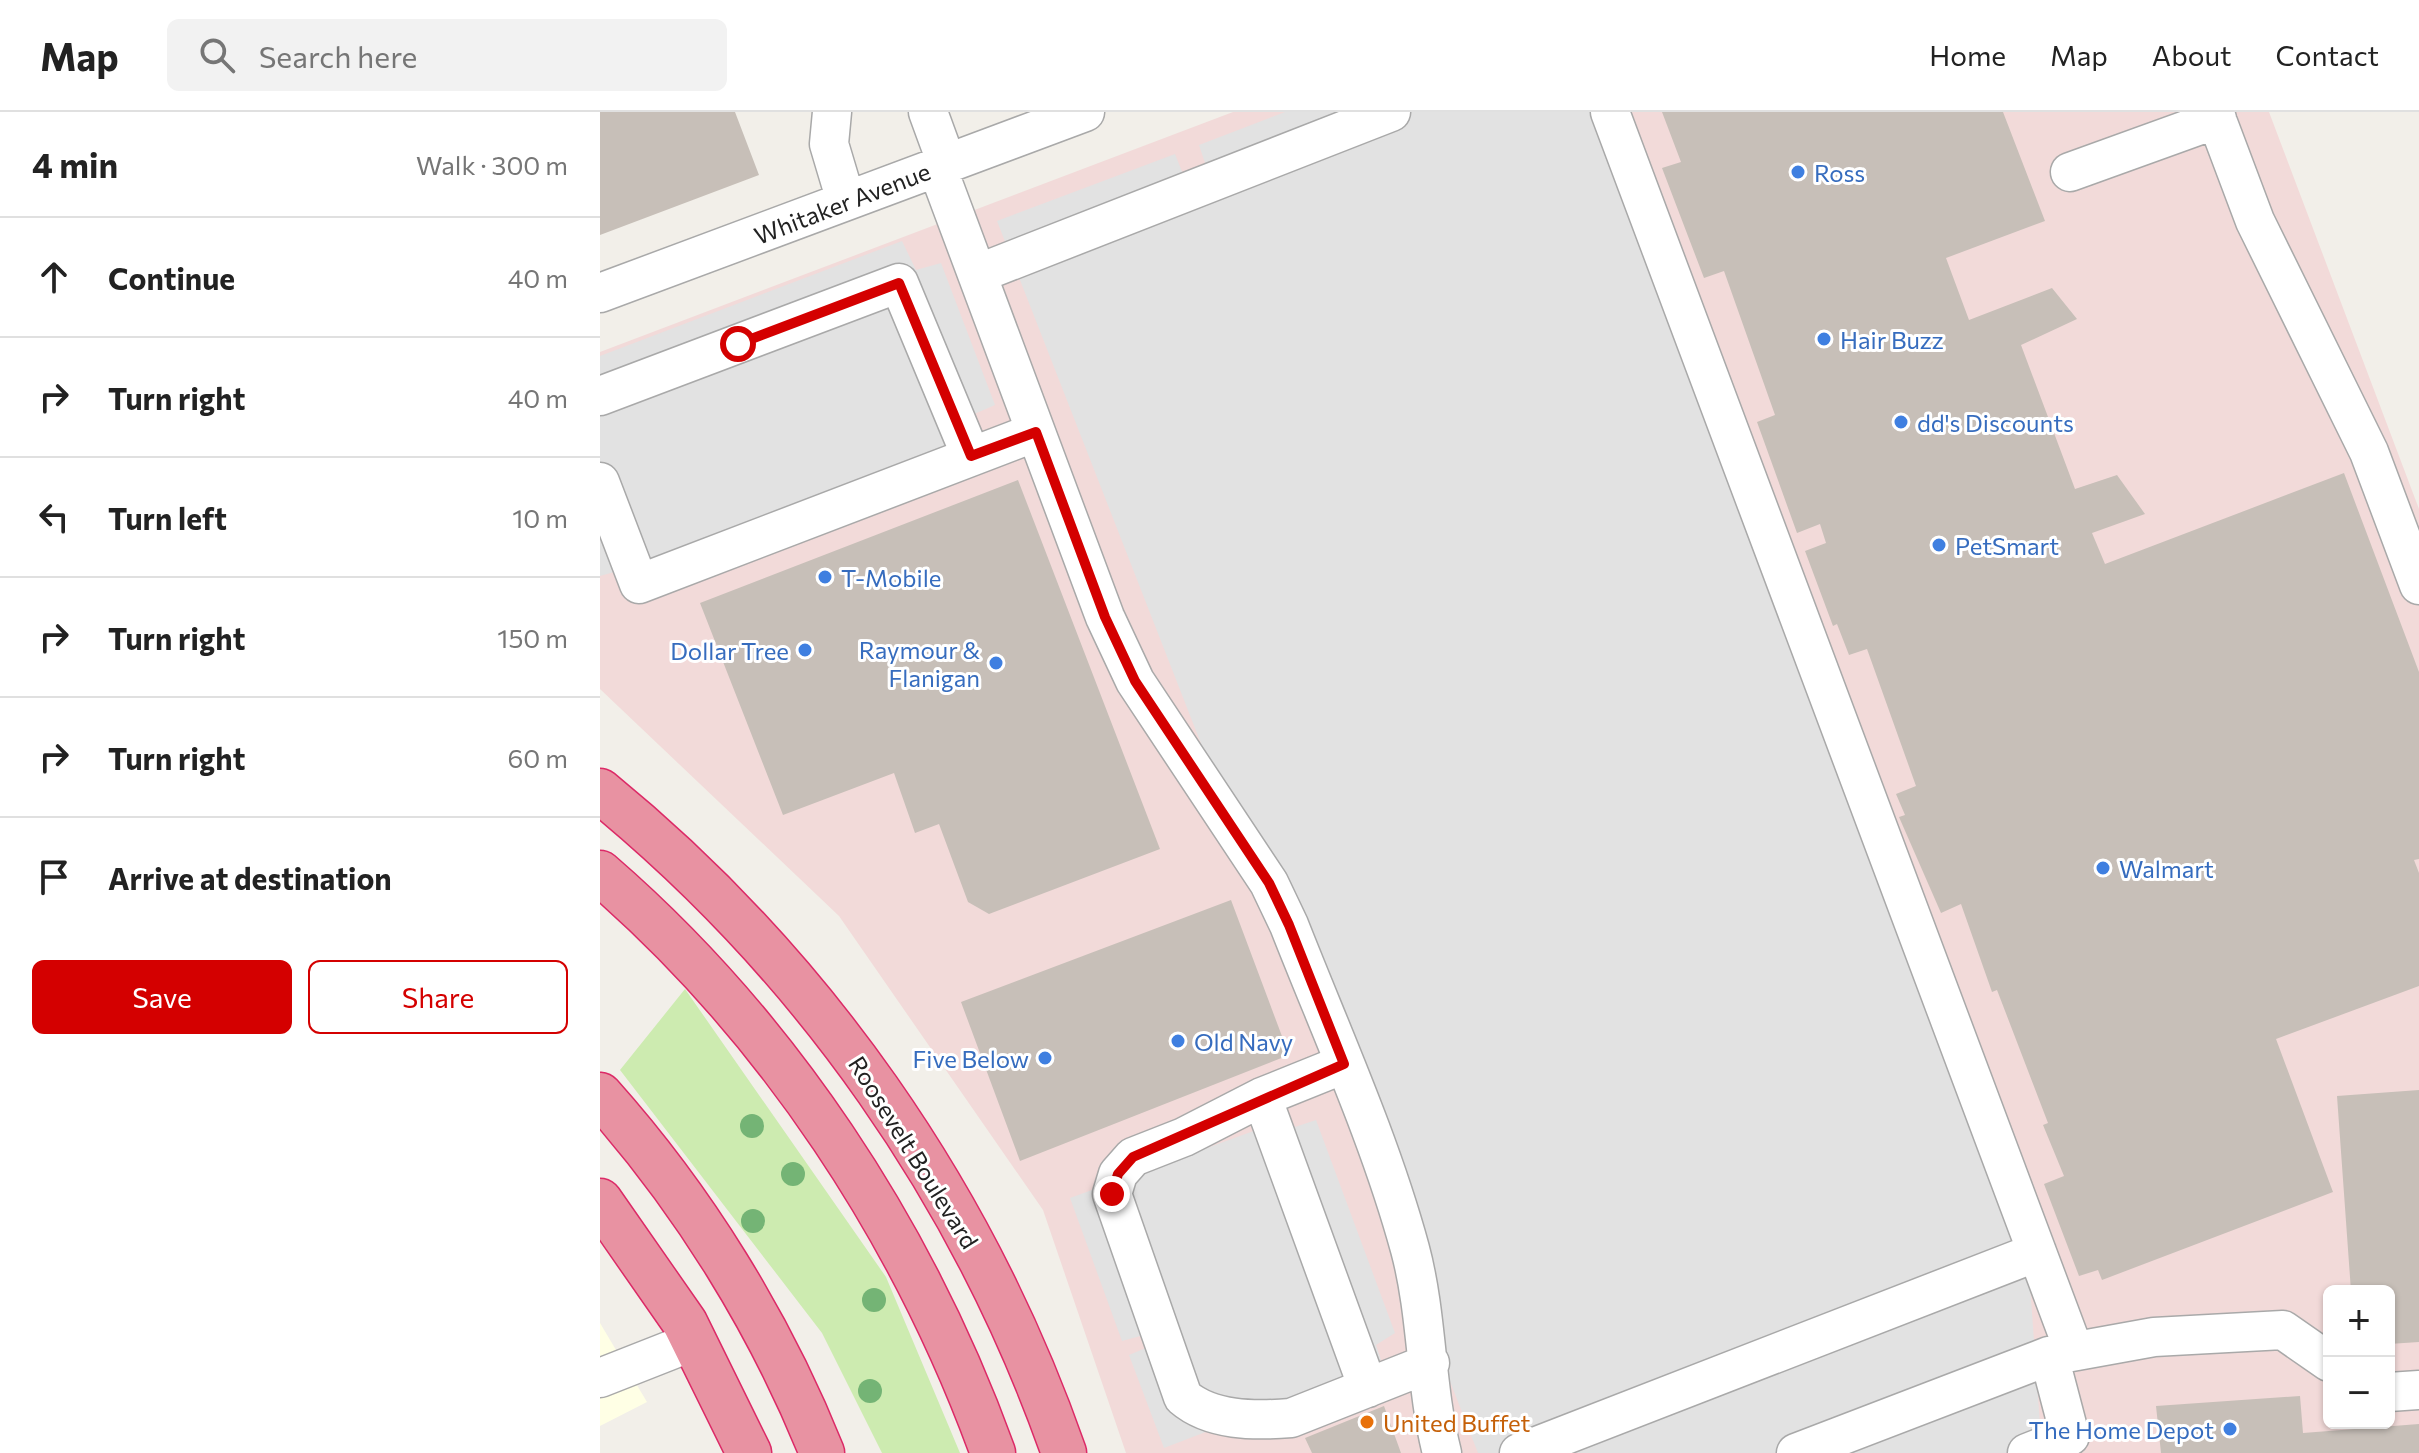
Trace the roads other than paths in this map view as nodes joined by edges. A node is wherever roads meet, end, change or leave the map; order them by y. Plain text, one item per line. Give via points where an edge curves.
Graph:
1 (832, 112) edge
2 (928, 112) edge
3 (1085, 112) edge
4 (1391, 112) edge
5 (1610, 112) edge
6 (2216, 116) edge
7 (942, 166) junction
8 (2070, 172) dead end
9 (846, 201) junction
10 (977, 274) junction
11 (600, 293) edge
12 (600, 396) edge
13 (1036, 432) junction
14 (971, 456) junction
15 (600, 482) edge
16 (2419, 585) edge
17 (600, 791) edge
18 (600, 873) edge
19 (1344, 1064) junction
20 (600, 1095) edge
21 (1262, 1097) junction
22 (600, 1201) edge
23 (2037, 1252) junction
24 (694, 1341) junction
25 (769, 1341) junction
26 (2061, 1353) junction
27 (2323, 1358) edge
28 (1430, 1363) junction
29 (600, 1378) edge
30 (1368, 1388) junction
31 (2419, 1390) edge
32 (2395, 1392) edge
33 (2070, 1444) edge
34 (749, 1453) edge
35 (822, 1453) edge
36 (846, 1453) edge
37 (993, 1453) edge
38 (1064, 1453) edge
39 (1442, 1453) edge
40 (1519, 1453) edge
41 (1796, 1453) edge
42 (2027, 1453) edge

1 - 9 street via 829,144
2 - 7 street
3 - 7 street, Whitaker Avenue
4 - 10 street
5 - 23 street
6 - 8 street
6 - 16 street via 2255,221 2369,452
7 - 9 street, Whitaker Avenue
7 - 10 street
9 - 11 street, Whitaker Avenue
10 - 13 street
12 - 14 street via 899,283
13 - 14 street
13 - 19 street via 1105,617 1135,681 1269,883
14 - 15 street via 639,584
17 - 38 highway, Roosevelt Boulevard via 732,912 869,1075 970,1237 1016,1332
18 - 37 highway via 730,1002 845,1156 912,1268
19 - 21 street
19 - 28 street via 1411,1252
20 - 25 highway via 712,1241
21 - 30 street
21 - 30 street via 1133,1157 1118,1174 1112,1194 1183,1397 1201,1412 1266,1420 1291,1418
22 - 24 highway
23 - 26 street
23 - 40 street
24 - 29 street
24 - 34 highway
25 - 35 highway
25 - 36 highway
26 - 27 street via 2154,1337 2283,1330
26 - 33 street
26 - 41 street
28 - 30 street
28 - 39 street
31 - 32 street
33 - 42 street

